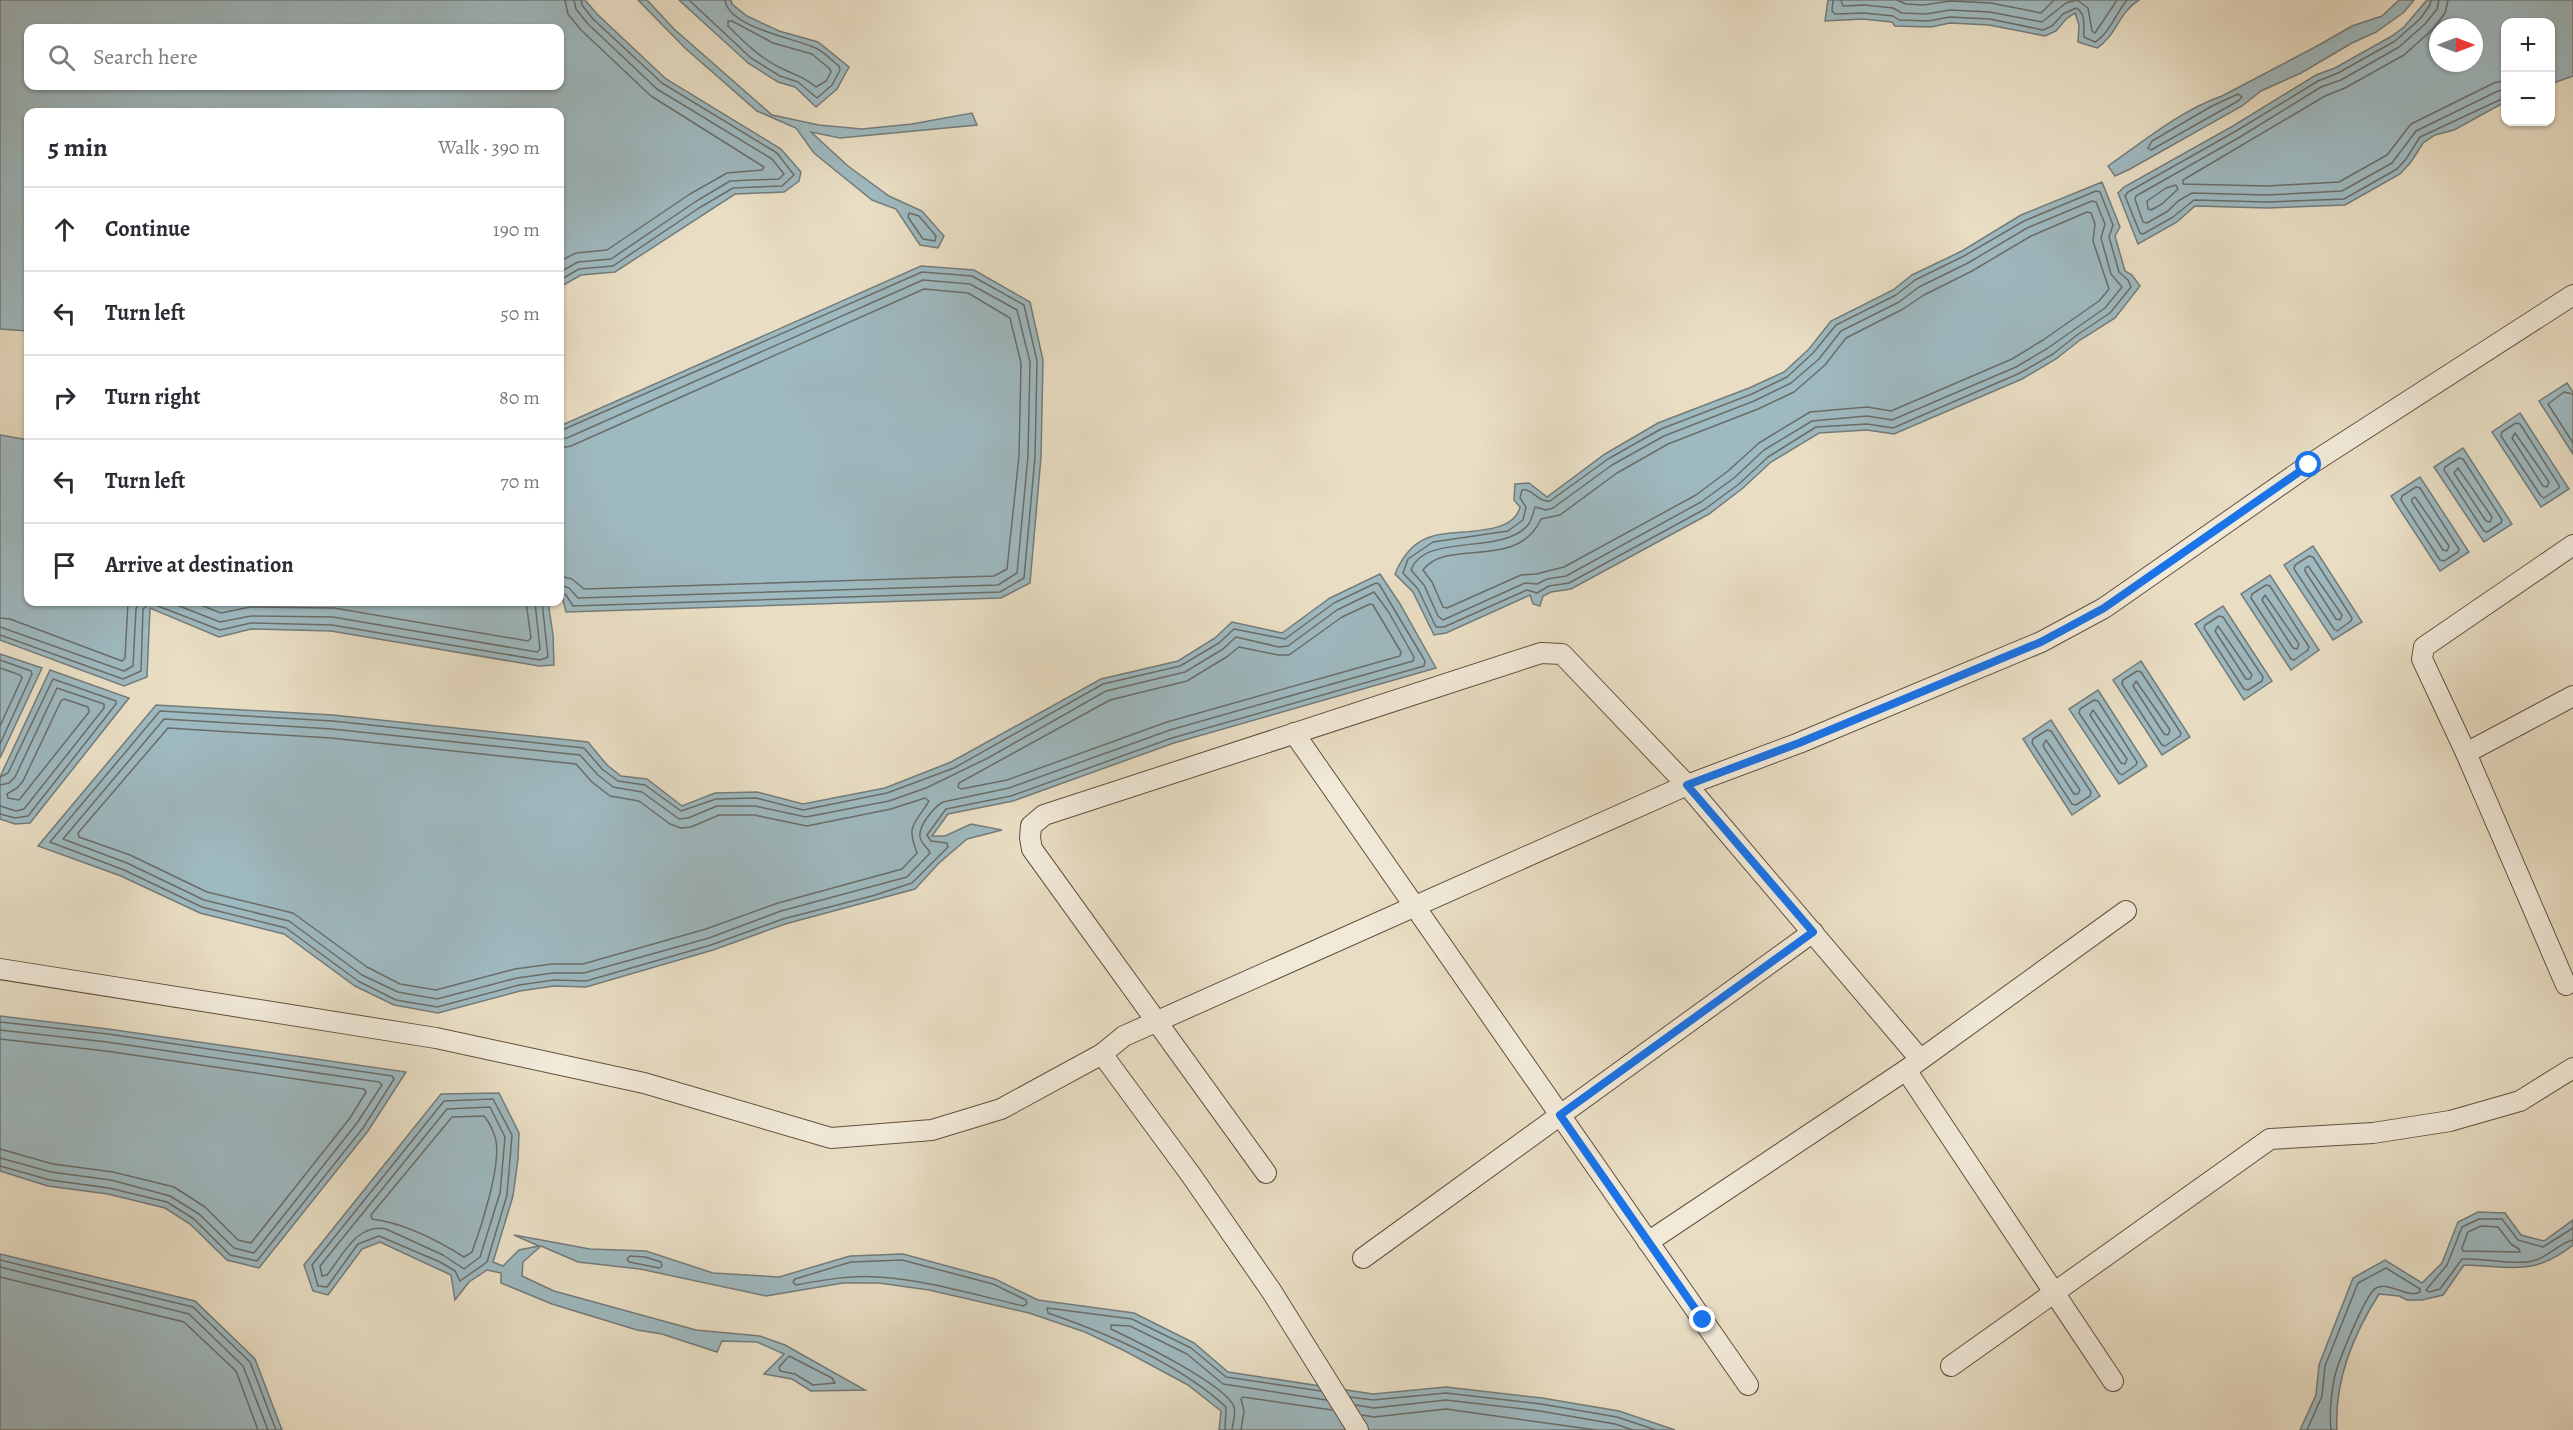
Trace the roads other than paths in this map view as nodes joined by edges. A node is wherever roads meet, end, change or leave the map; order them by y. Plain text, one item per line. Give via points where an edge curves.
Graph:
1 (2573, 295) edge
2 (2573, 545) edge
3 (2573, 696) edge
4 (1294, 734) junction
5 (2466, 753) junction
6 (1687, 785) junction
7 (1415, 906) junction
8 (2126, 911) dead end
9 (1813, 932) junction
10 (0, 969) edge
11 (2566, 985) dead end
12 (1157, 1021) junction
13 (1102, 1054) junction
14 (1913, 1065) junction
15 (2573, 1068) edge
16 (1560, 1115) junction
17 (1266, 1173) dead end
18 (1648, 1242) junction
19 (1363, 1258) dead end
20 (2054, 1293) junction
21 (1951, 1366) dead end
22 (2114, 1381) dead end
23 (1748, 1385) dead end
24 (1358, 1430) edge

1 - 6 street via 2309,465 2104,608 2041,642 1799,743
2 - 5 street via 2424,647 2422,659
3 - 5 street
4 - 6 street via 1541,652 1562,654
4 - 7 street
4 - 12 street via 1044,815 1031,826 1032,849
5 - 11 street
6 - 7 street
6 - 9 street
7 - 12 street
7 - 16 street
8 - 14 street
9 - 14 street
9 - 16 street
10 - 13 street via 436,1038 644,1083 831,1138 932,1130 1001,1109
12 - 13 street via 1124,1036
12 - 17 street
13 - 24 street via 1272,1292
14 - 18 street
14 - 20 street
15 - 20 street via 2520,1101 2450,1121 2373,1133 2270,1139
16 - 18 street
16 - 19 street
18 - 23 street
20 - 21 street
20 - 22 street

